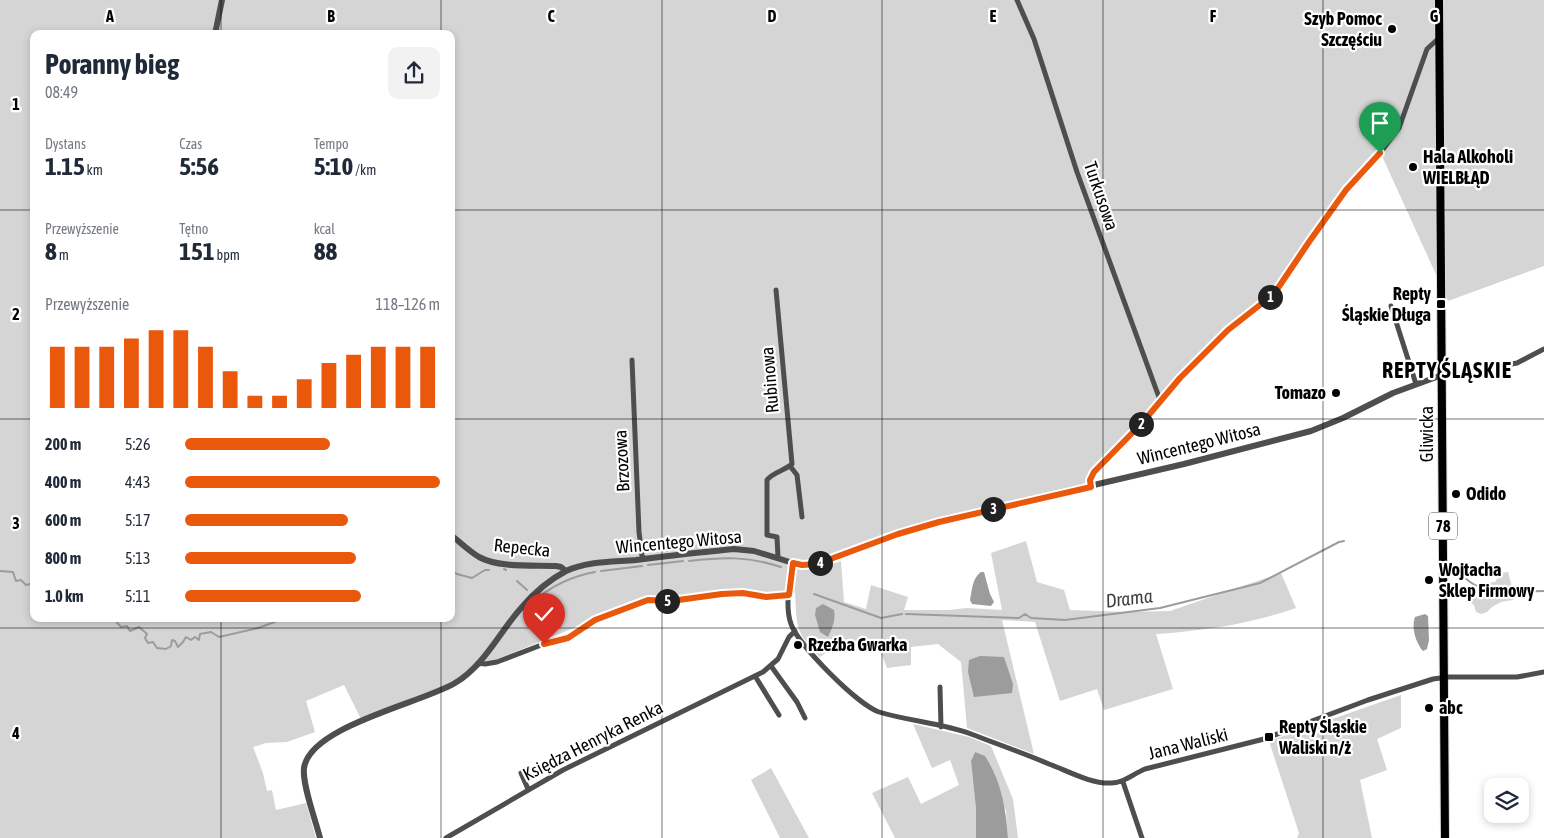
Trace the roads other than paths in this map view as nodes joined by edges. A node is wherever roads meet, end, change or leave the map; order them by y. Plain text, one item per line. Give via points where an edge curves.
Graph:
1 (222, 0) edge
2 (1017, 0) edge
3 (1439, 0) edge
4 (215, 30) edge
5 (1439, 38) junction
6 (776, 290) dead end
7 (1391, 306) dead end
8 (1544, 349) edge
9 (632, 360) dead end
10 (1506, 365) dead end
11 (1442, 375) junction
12 (1416, 384) junction
13 (1160, 400) junction
14 (790, 466) junction
15 (1091, 487) junction
16 (802, 517) dead end
17 (455, 537) edge
18 (778, 558) junction
19 (645, 559) junction
20 (793, 563) junction
21 (566, 571) junction
22 (789, 595) junction
23 (794, 631) junction
24 (478, 663) junction
25 (771, 666) junction
26 (1544, 672) edge
27 (755, 676) junction
28 (1444, 677) junction
29 (940, 687) dead end
30 (779, 715) dead end
31 (804, 718) dead end
32 (941, 726) junction
33 (521, 773) dead end
34 (1123, 782) junction
35 (528, 789) junction
36 (320, 838) edge
37 (446, 838) edge
38 (1142, 838) edge
39 (1445, 838) edge

1 - 4 street
2 - 13 street, Turkusowa via 1034,39 1077,172
3 - 5 main road, Gliwicka / 78
5 - 11 main road, Gliwicka / 78
5 - 13 street via 1427,49 1399,128 1346,190 1274,294 1228,330
6 - 14 street, Rubinowa
7 - 12 street
8 - 10 street
9 - 19 street, Brzozowa via 639,532
11 - 12 street, Wincentego Witosa
11 - 28 main road, Gliwicka / 78
12 - 15 street, Wincentego Witosa via 1310,431
13 - 15 street via 1094,472
14 - 16 street, Rubinowa via 797,475
14 - 18 street via 767,480 767,535 777,537
15 - 20 street, Wincentego Witosa via 939,522 817,564
17 - 21 street, Repecka via 487,561 556,566
18 - 19 street, Wincentego Witosa via 734,549
18 - 20 street, Wincentego Witosa
19 - 21 street, Wincentego Witosa via 592,564
20 - 22 street
21 - 24 street, Wincentego Witosa via 521,607
22 - 23 street via 789,616
22 - 24 street via 766,597 743,593 671,601 648,600 595,620 568,638 498,662
23 - 25 street, Księdza Henryka Renka
23 - 32 street via 842,685 870,708
24 - 36 street, Wincentego Witosa via 462,678 440,691 364,720 314,750 307,760 304,774
25 - 27 street, Księdza Henryka Renka
25 - 31 street via 797,702
26 - 28 street, Jana Waliski via 1517,677
27 - 30 street
27 - 35 street, Księdza Henryka Renka
28 - 34 street, Jana Waliski via 1368,700 1264,739 1145,769
28 - 39 main road, Gliwicka / 78
29 - 32 street
32 - 34 street via 967,732 1096,781
33 - 35 street
34 - 38 street
35 - 37 street, Księdza Henryka Renka

